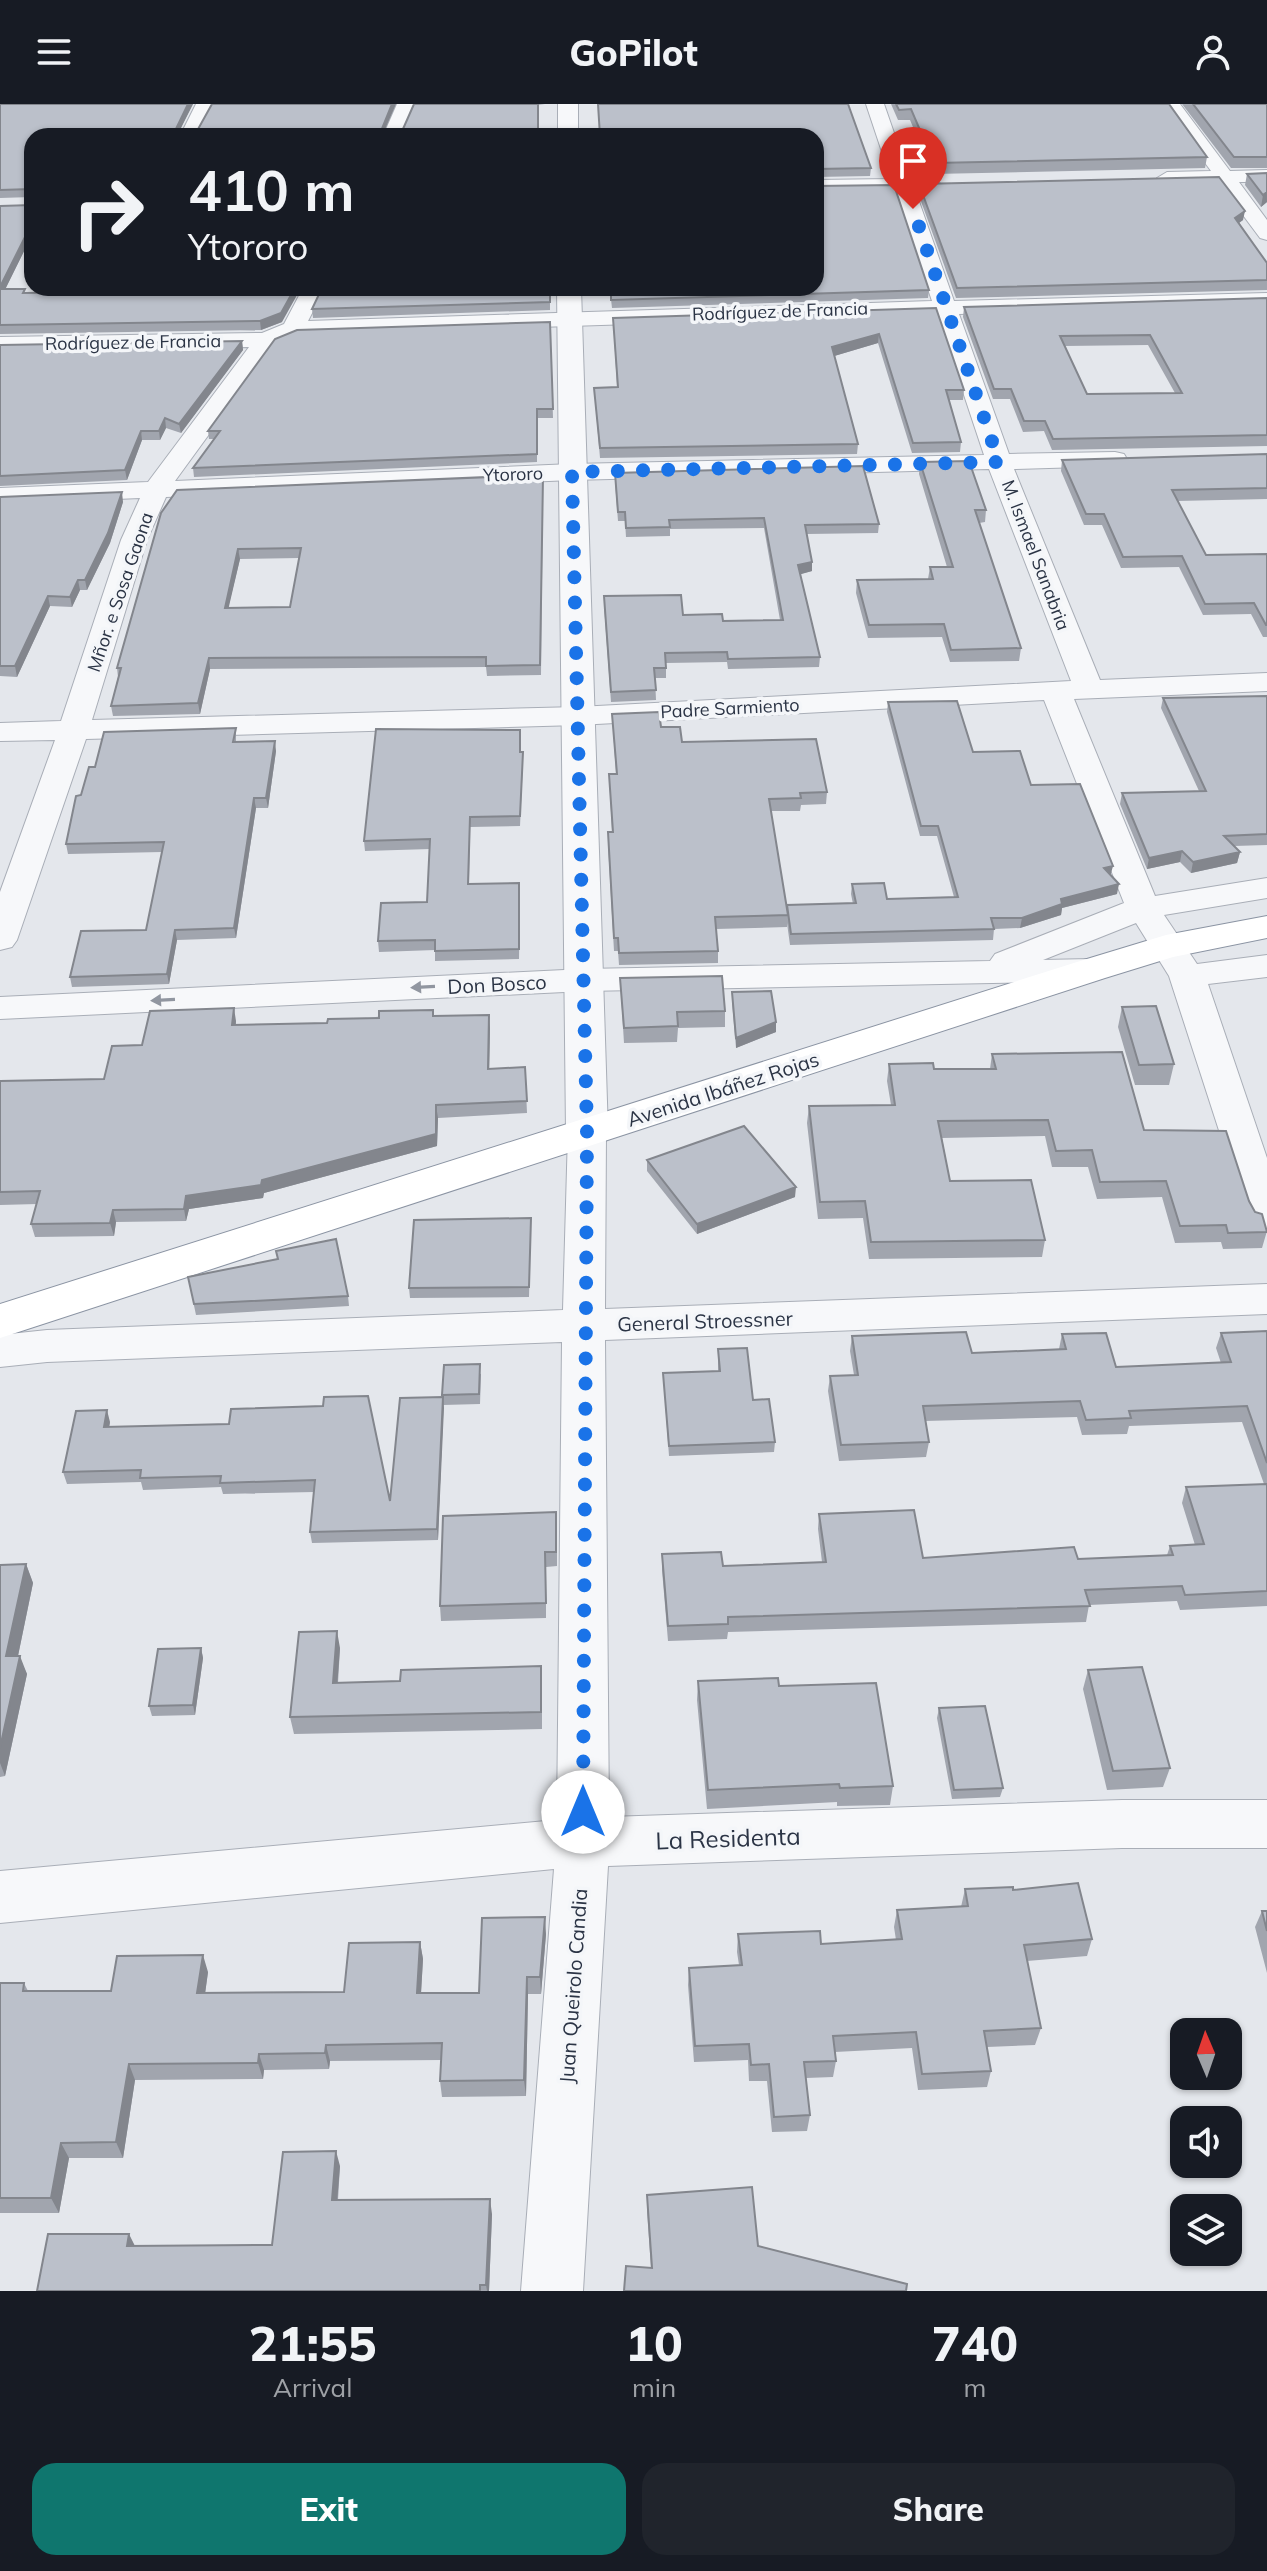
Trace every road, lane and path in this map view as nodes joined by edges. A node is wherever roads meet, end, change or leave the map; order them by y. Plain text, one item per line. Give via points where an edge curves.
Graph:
1 (205, 104) edge
2 (406, 104) edge
3 (568, 104) edge
4 (875, 104) edge
5 (1171, 104) edge
6 (193, 128) edge
7 (396, 128) edge
8 (568, 128) edge
9 (1267, 176) edge
10 (1227, 177) junction
11 (1150, 179) edge
12 (951, 183) edge
13 (905, 185) junction
14 (824, 186) edge
15 (1267, 234) edge
16 (310, 296) edge
17 (1267, 299) edge
18 (570, 303) edge
19 (948, 306) junction
20 (293, 328) junction
21 (266, 340) junction
22 (0, 344) edge
23 (1141, 458) edge
24 (999, 462) junction
25 (572, 472) junction
26 (157, 488) junction
27 (0, 496) edge
28 (1267, 682) edge
29 (1072, 690) junction
30 (578, 716) junction
31 (73, 731) junction
32 (0, 732) edge
33 (1267, 888) edge
34 (1143, 908) junction
35 (1267, 927) edge
36 (0, 940) edge
37 (1177, 961) junction
38 (1267, 966) edge
39 (1091, 970) junction
40 (982, 972) junction
41 (585, 980) junction
42 (0, 1008) edge
43 (587, 1133) junction
44 (1267, 1217) edge
45 (1267, 1299) edge
46 (0, 1321) edge
47 (584, 1325) junction
48 (0, 1351) edge
49 (1267, 1824) edge
50 (583, 1842) junction
51 (0, 1897) edge
52 (552, 2291) edge

1 - 6 street
2 - 7 street
3 - 8 street
4 - 13 street, M. Ismael Sanabria
5 - 10 street
9 - 10 street
10 - 11 street
10 - 15 street
12 - 13 street
13 - 14 street
13 - 19 street, M. Ismael Sanabria
16 - 20 street
17 - 19 street, Rodríguez de Francia
18 - 19 street, Rodríguez de Francia
18 - 20 street, Rodríguez de Francia
18 - 25 street, Juan Queirolo Candia
19 - 24 street, M. Ismael Sanabria
20 - 21 street, Mñor. e Sosa Gaona
21 - 22 street, Rodríguez de Francia
21 - 26 street, Mñor. e Sosa Gaona
23 - 24 street, Ytororo
24 - 25 street, Ytororo
24 - 29 street, M. Ismael Sanabria
25 - 26 street, Ytororo
25 - 30 street, Juan Queirolo Candia
26 - 27 street, Ytororo
26 - 31 street, Mñor. e Sosa Gaona via 134,540
28 - 29 street, Padre Sarmiento
29 - 30 street, Padre Sarmiento
29 - 34 street, M. Ismael Sanabria
30 - 31 street, Padre Sarmiento
30 - 41 street, Juan Queirolo Candia
31 - 32 street, Padre Sarmiento
31 - 36 street, Mñor. e Sosa Gaona
33 - 34 street
34 - 37 street, M. Ismael Sanabria
34 - 40 street
35 - 37 highway, Avenida Ibáñez Rojas
37 - 38 street
37 - 39 highway, Avenida Ibáñez Rojas
37 - 44 street, M. Ismael Sanabria
39 - 40 street, Don Bosco
39 - 43 highway, Avenida Ibáñez Rojas
40 - 41 street, Don Bosco
41 -> 42 street, Don Bosco
41 - 43 street, Juan Queirolo Candia
43 - 46 highway, Avenida Ibáñez Rojas
43 - 47 street, Juan Queirolo Candia
45 - 47 street, General Stroessner
47 - 48 street, General Stroessner
47 - 50 street, Juan Queirolo Candia
49 - 50 street, La Residenta
50 - 51 street, La Residenta
50 - 52 street, Juan Queirolo Candia

